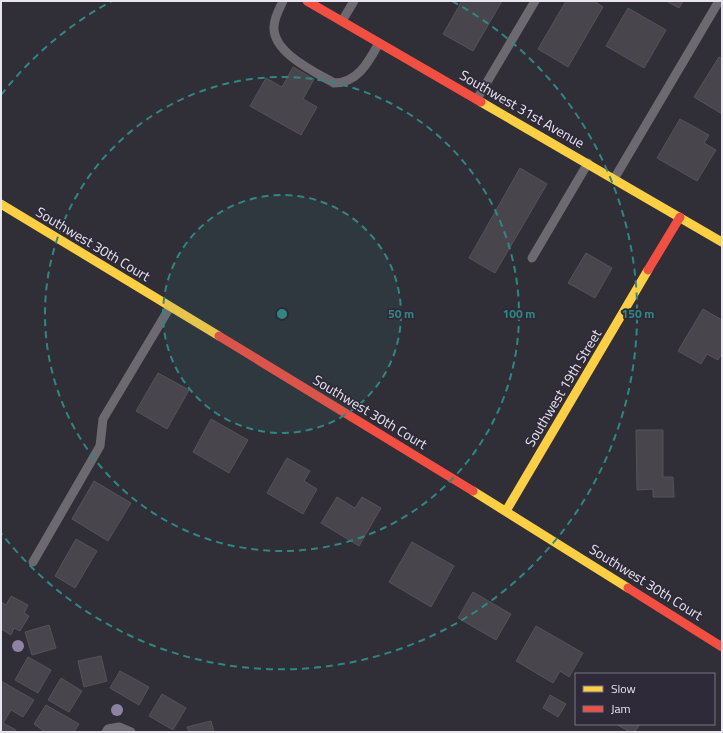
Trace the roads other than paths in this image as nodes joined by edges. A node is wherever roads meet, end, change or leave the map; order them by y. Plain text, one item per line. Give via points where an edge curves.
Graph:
1 (283, 1) edge
2 (307, 1) edge
3 (354, 1) edge
4 (535, 1) edge
5 (719, 1) edge
6 (342, 21) junction
7 (379, 43) junction
8 (476, 99) junction
9 (588, 163) junction
10 (614, 178) junction
11 (1, 204) edge
12 (680, 217) junction
13 (722, 242) edge
14 (532, 258) dead end
15 (170, 307) junction
16 (506, 511) junction
17 (33, 562) dead end
18 (722, 647) edge
19 (106, 732) edge
20 (131, 732) edge

1 - 7 lane via 274,27 275,36 282,49 334,83 345,82 357,75
2 - 6 street, Southwest 31st Avenue
3 - 6 lane
4 - 8 lane
5 - 10 lane
6 - 7 street, Southwest 31st Avenue
7 - 8 street, Southwest 31st Avenue
8 - 9 street, Southwest 31st Avenue
9 - 10 street, Southwest 31st Avenue
9 - 14 lane
10 - 12 street, Southwest 31st Avenue
11 - 15 street, Southwest 30th Court
12 - 13 street, Southwest 31st Avenue
12 - 16 street, Southwest 19th Street
15 - 16 street, Southwest 30th Court
15 - 17 lane via 103,419 100,446
16 - 18 street, Southwest 30th Court
19 - 20 lane via 108,729 119,727

